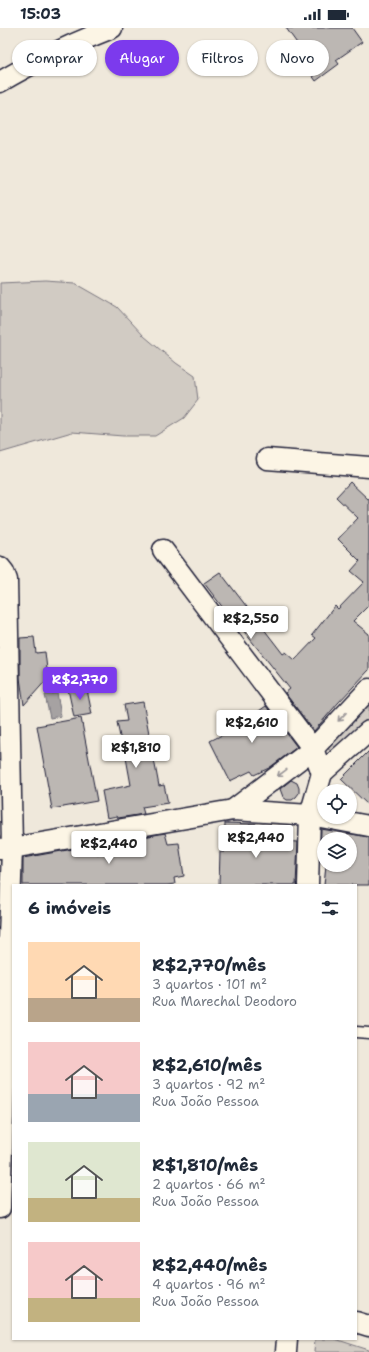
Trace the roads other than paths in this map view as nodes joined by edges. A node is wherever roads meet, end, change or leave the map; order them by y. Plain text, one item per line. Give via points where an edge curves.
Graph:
1 (112, 28) edge
2 (0, 82) edge
3 (267, 459) dead end
4 (369, 467) edge
5 (163, 550) dead end
6 (4, 573) edge
7 (369, 689) edge
8 (369, 731) edge
9 (313, 749) junction
10 (322, 773) junction
11 (233, 810) junction
12 (310, 815) junction
13 (369, 826) edge
14 (6, 849) edge
15 (308, 884) edge
16 (357, 1032) edge
17 (369, 1033) edge
18 (0, 1206) edge
19 (12, 1210) edge
20 (357, 1322) edge
21 (369, 1326) edge
22 (287, 1340) edge
23 (286, 1352) edge

1 - 2 street via 84,39
3 - 4 street
5 - 9 street
6 - 14 street
7 -> 9 street
8 - 10 street
9 - 10 street
9 -> 11 street
10 - 12 street
11 - 12 street
11 - 14 street
12 - 13 street
12 - 15 street
14 - 18 street
16 - 17 lane
18 - 19 street
20 - 21 street
22 - 23 street

